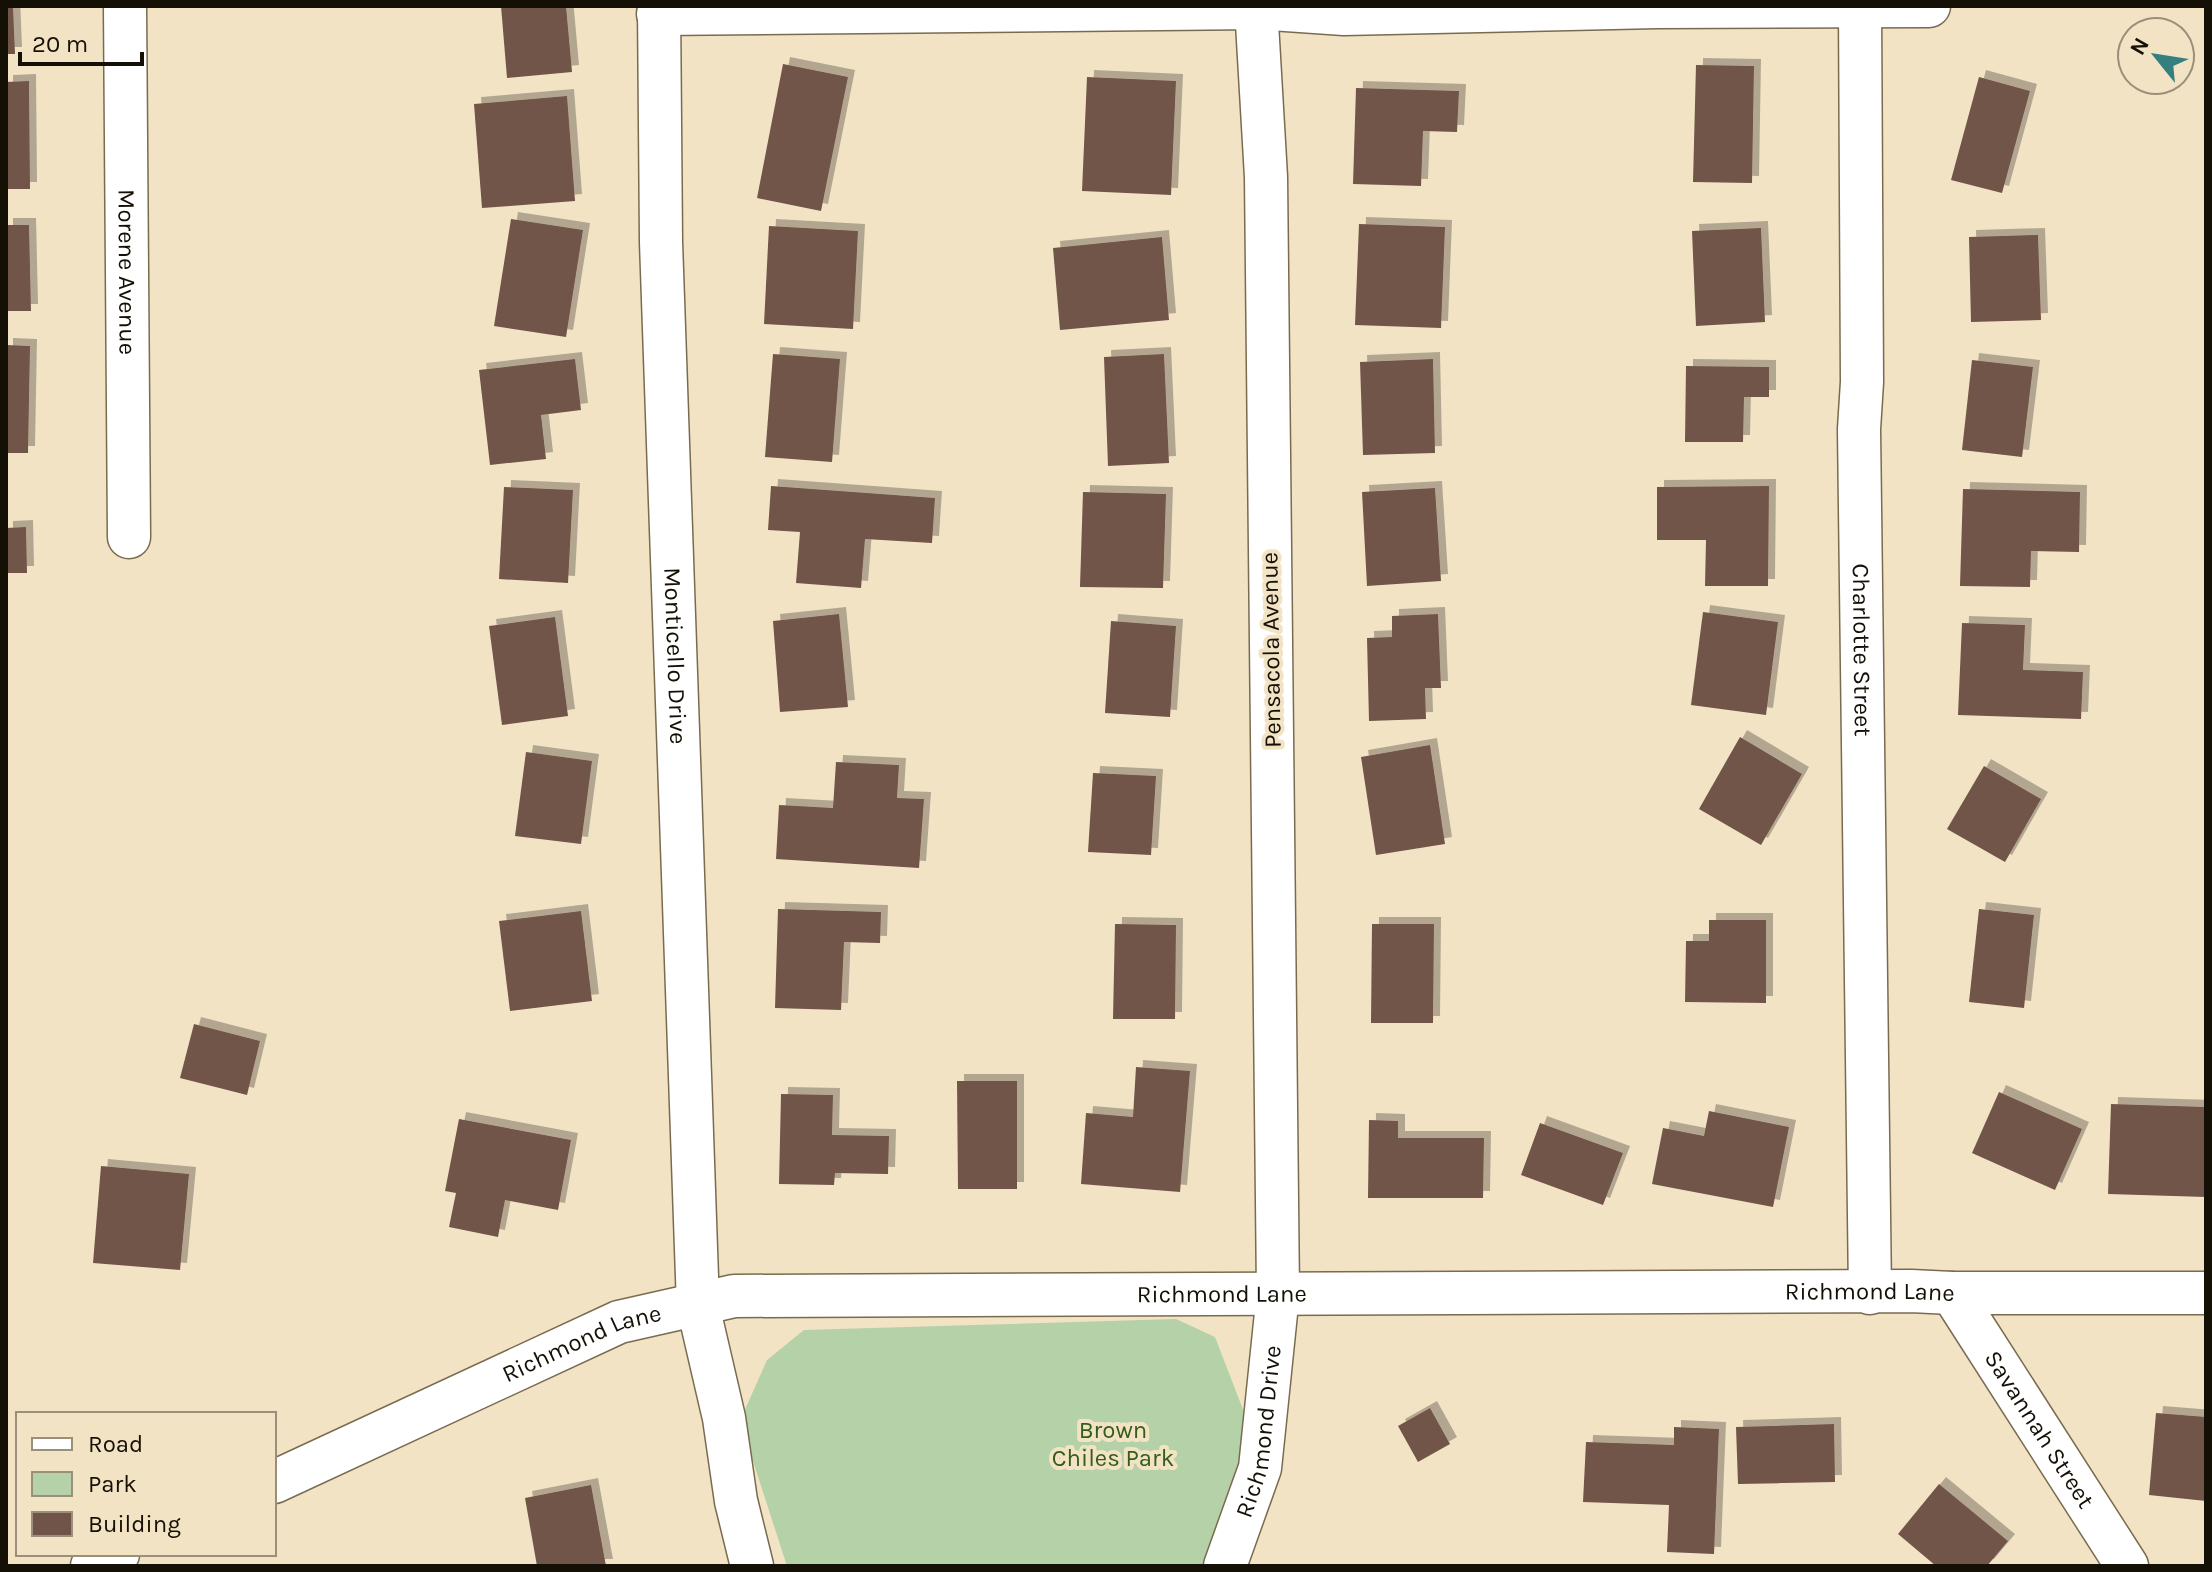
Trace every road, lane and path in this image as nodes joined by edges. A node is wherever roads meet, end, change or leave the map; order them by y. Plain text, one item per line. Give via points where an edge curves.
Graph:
1 (125, 6) edge
2 (1929, 6) edge
3 (1256, 7) edge
4 (1860, 7) edge
5 (659, 10) edge
6 (129, 537) dead end
7 (1870, 1293) junction
8 (1952, 1293) junction
9 (2206, 1293) edge
10 (1278, 1294) junction
11 (698, 1306) junction
12 (276, 1481) edge
13 (114, 1556) edge
14 (92, 1566) edge
15 (752, 1566) edge
16 (1225, 1566) edge
17 (2127, 1566) edge

1 - 6 street, Morene Avenue
2 - 4 street
3 - 4 street via 1344,14
3 - 5 street
3 - 10 street, Pensacola Avenue via 1266,177
4 - 7 street, Charlotte Street via 1859,429
5 - 11 street, Monticello Drive via 661,242
7 - 8 street, Richmond Lane
7 - 10 street, Richmond Lane
8 - 9 street, Richmond Lane
8 - 17 street, Savannah Street
10 - 11 street, Richmond Lane via 813,1294 734,1296
10 - 16 street, Richmond Drive via 1260,1468
11 - 12 street, Richmond Lane via 619,1322
11 - 15 street
13 - 14 street

